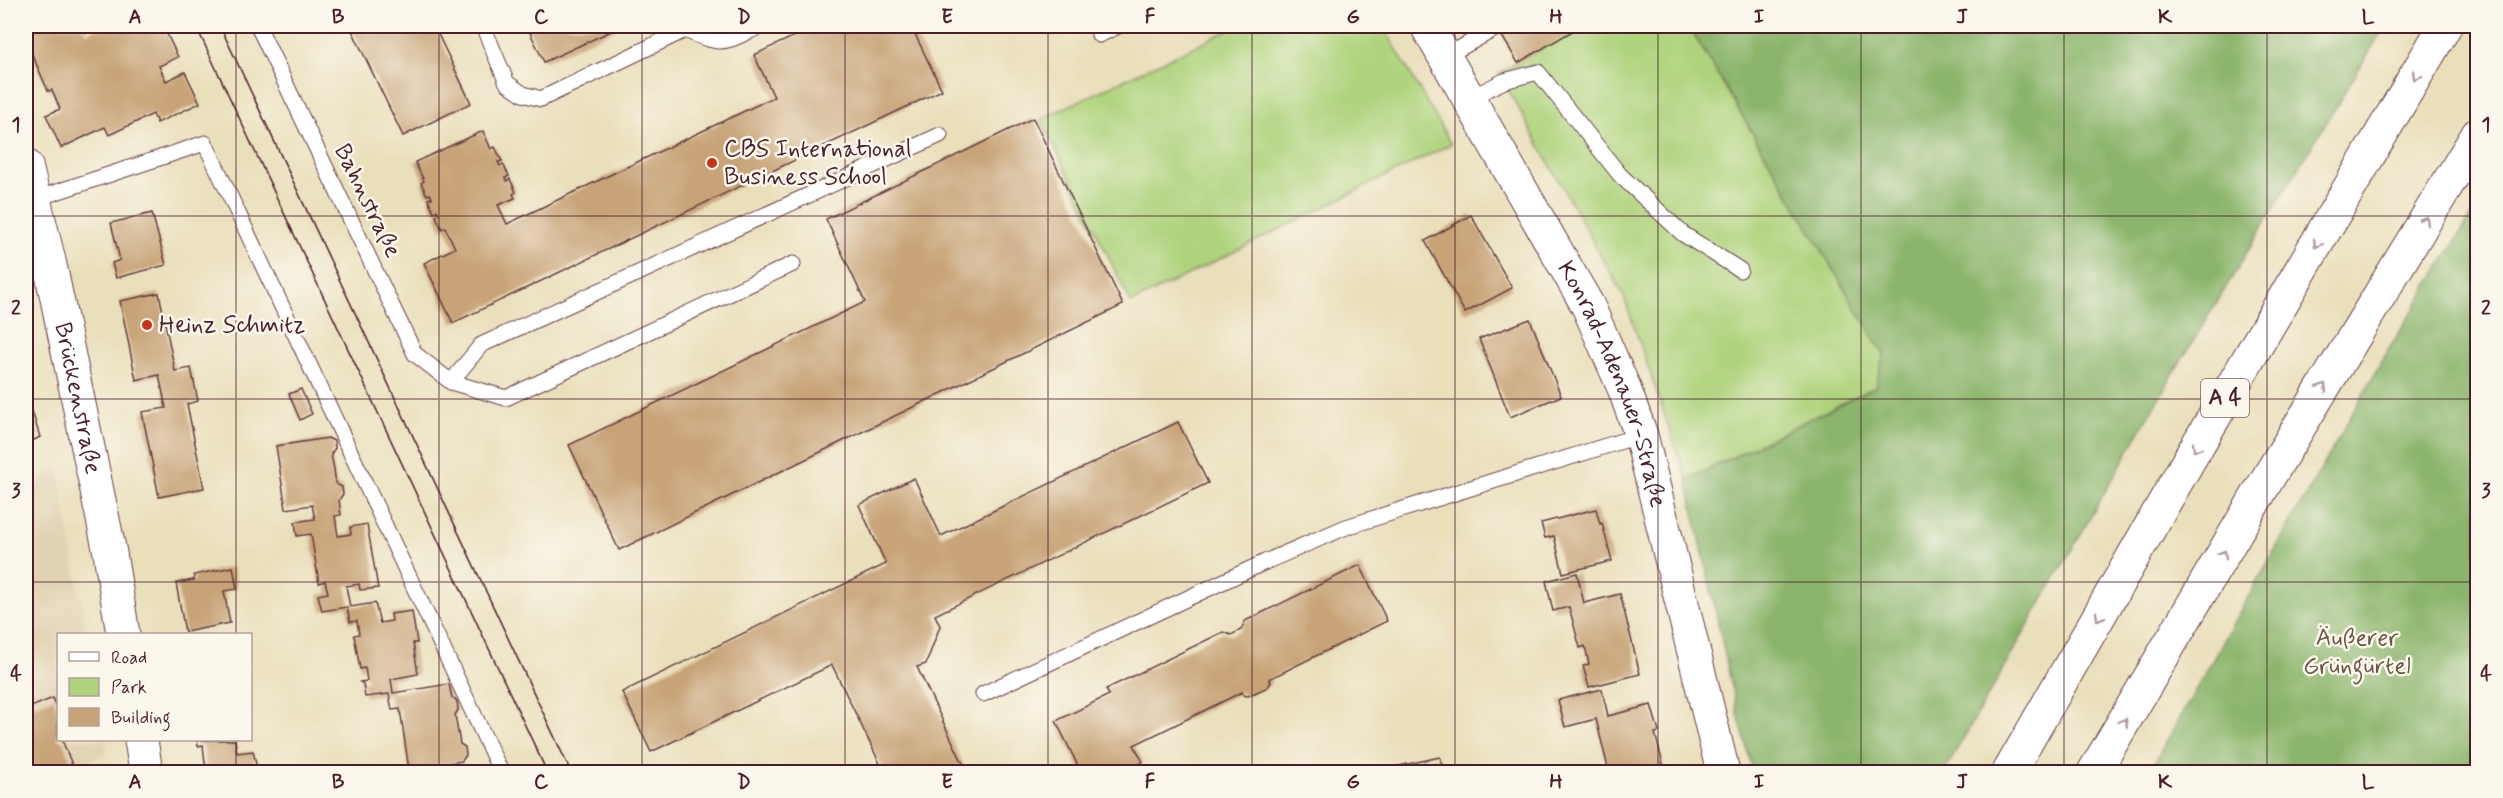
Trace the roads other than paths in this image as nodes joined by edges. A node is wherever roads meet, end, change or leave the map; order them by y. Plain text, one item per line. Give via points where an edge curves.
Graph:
1 (258, 26) edge
2 (483, 26) edge
3 (761, 26) edge
4 (1118, 26) edge
5 (1427, 26) edge
6 (1500, 26) edge
7 (2445, 26) edge
8 (684, 28) edge
9 (1099, 35) dead end
10 (1444, 57) junction
11 (1468, 99) junction
12 (2478, 134) edge
13 (940, 135) dead end
14 (26, 166) edge
15 (34, 199) junction
16 (793, 264) dead end
17 (1740, 270) dead end
18 (451, 382) junction
19 (1641, 435) junction
20 (123, 633) edge
21 (983, 694) dead end
22 (141, 741) edge
23 (146, 772) edge
24 (501, 772) edge
25 (1723, 772) edge
26 (2009, 772) edge
27 (2094, 772) edge

1 - 18 lane, Bahnstraße via 415,354
2 - 8 lane via 507,83 523,94 541,99
3 - 8 lane via 725,42 714,42
4 - 9 lane
5 - 10 main road, Konrad-Adenauer-Straße
6 - 10 lane
7 -> 26 main road, A 4
10 - 11 main road, Konrad-Adenauer-Straße
11 - 17 lane via 1504,81 1538,72 1620,175 1683,234
11 - 19 main road, Konrad-Adenauer-Straße via 1588,306
27 -> 12 main road
13 - 18 lane via 481,345
14 - 15 main road, Brückenstraße
15 - 20 main road, Brückenstraße via 110,553
15 - 24 lane via 205,143
16 - 18 lane via 506,399
19 - 21 lane via 1346,527
19 - 25 main road, Konrad-Adenauer-Straße
22 - 23 main road

